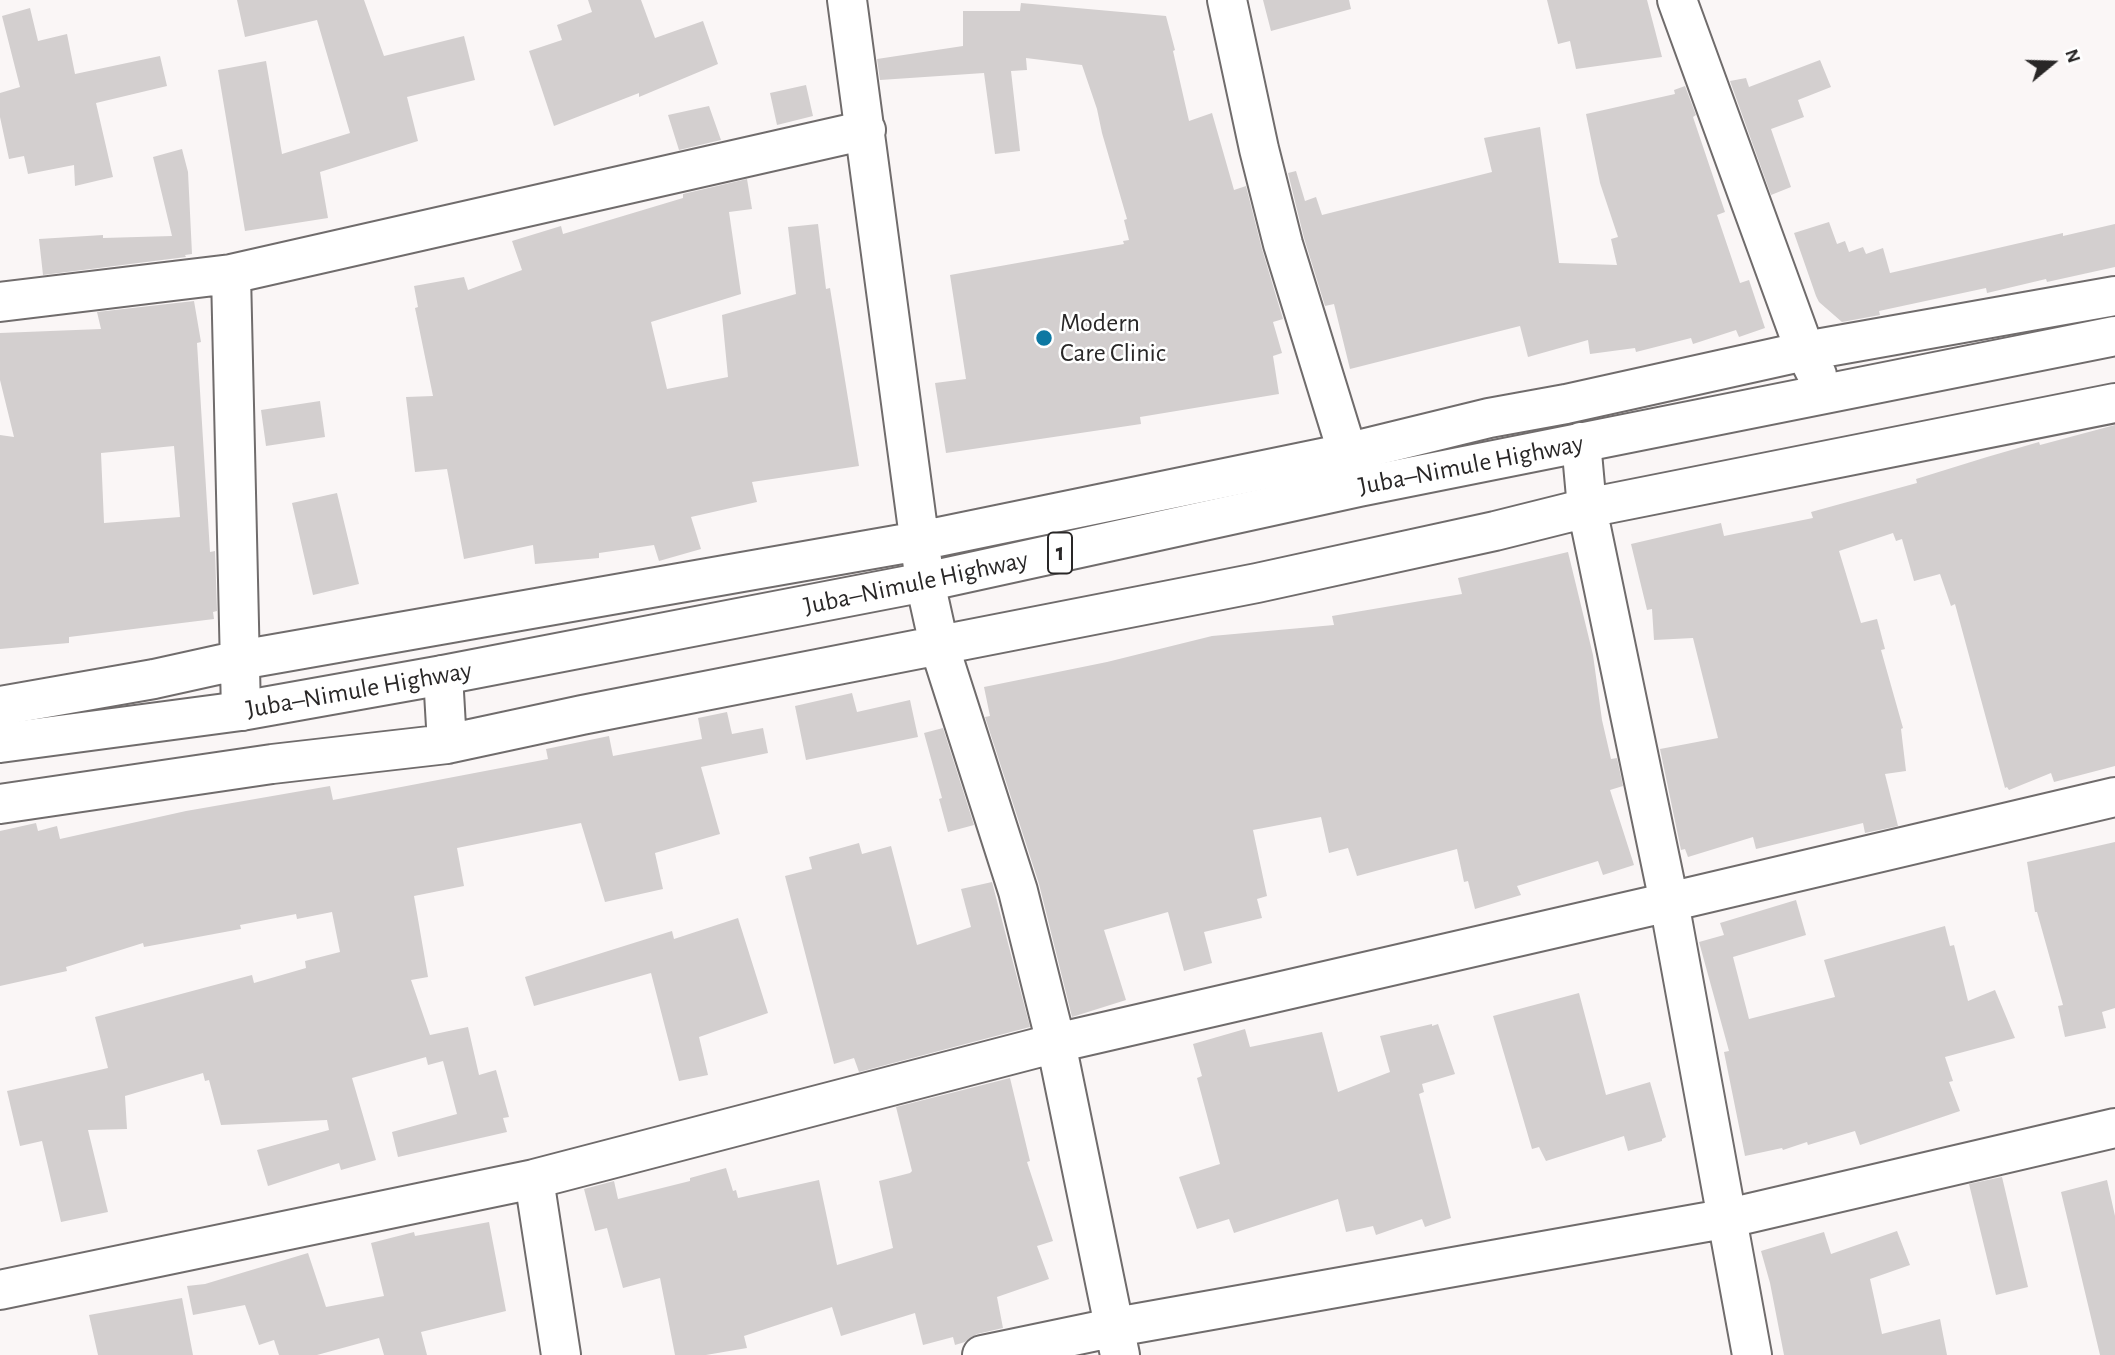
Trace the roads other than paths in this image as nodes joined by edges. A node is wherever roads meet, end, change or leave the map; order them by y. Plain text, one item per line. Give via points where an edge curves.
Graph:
1 (847, 0) edge
2 (1227, 0) edge
3 (1677, 0) edge
4 (866, 130) junction
5 (232, 274) junction
6 (2115, 296) edge
7 (0, 302) edge
8 (2115, 337) edge
9 (1805, 351) junction
10 (1829, 395) junction
11 (2115, 403) edge
12 (1581, 442) junction
13 (1353, 470) junction
14 (1587, 508) junction
15 (919, 541) junction
16 (925, 582) junction
17 (939, 645) junction
18 (240, 660) junction
19 (443, 675) junction
20 (0, 706) edge
21 (241, 711) junction
22 (0, 743) edge
23 (447, 744) junction
24 (2115, 797) edge
25 (0, 803) edge
26 (1670, 902) junction
27 (1056, 1043) junction
28 (2115, 1128) edge
29 (534, 1179) junction
30 (1729, 1218) junction
31 (0, 1290) edge
32 (1118, 1341) edge
33 (561, 1355) edge
34 (982, 1355) edge
35 (1752, 1355) edge

1 - 4 street
2 - 13 street via 1283,244
3 - 9 street
4 - 5 street
4 - 15 street
5 - 7 street
5 - 18 street
6 - 9 street
8 - 10 street, Juba–Nimule Highway / 1
9 - 10 street
9 - 13 street via 1489,418
10 - 12 street, Juba–Nimule Highway / 1
11 - 14 street
12 - 13 street, Juba–Nimule Highway / 1
12 - 14 street
13 - 15 street
13 - 16 street, Juba–Nimule Highway / 1
14 - 17 street via 1257,583
14 - 26 street
15 - 16 street
15 - 18 street
16 - 17 street
16 - 19 street, Juba–Nimule Highway / 1
17 - 23 street
17 - 27 street via 1018,891
18 - 20 street
18 - 21 street
19 - 21 street, Juba–Nimule Highway / 1
19 - 23 street
21 - 22 street, Juba–Nimule Highway / 1
23 - 25 street
24 - 26 street
26 - 27 street
26 - 30 street
27 - 29 street
27 - 32 street
28 - 30 street
29 - 31 street
29 - 33 street
30 - 32 street
30 - 35 street
32 - 34 street

